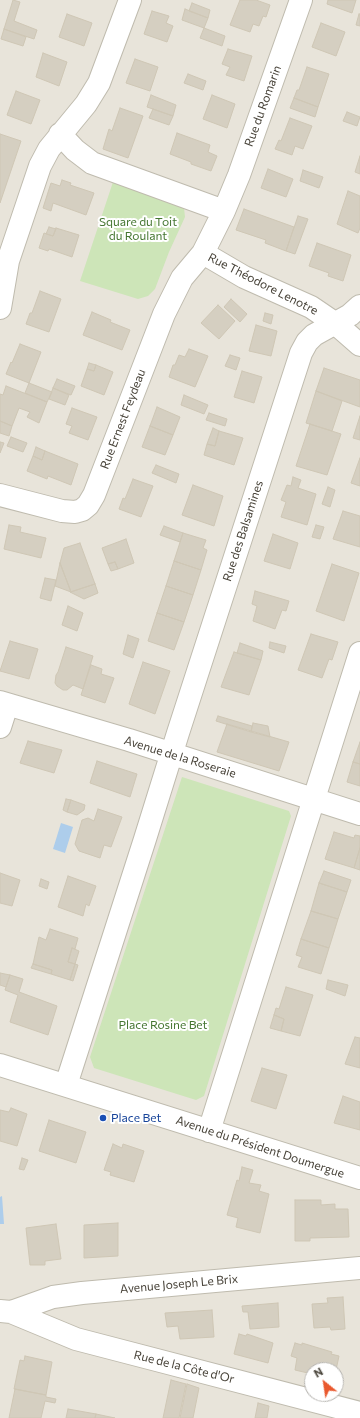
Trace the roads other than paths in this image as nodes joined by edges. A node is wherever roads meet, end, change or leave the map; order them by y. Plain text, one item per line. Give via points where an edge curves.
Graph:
1 (130, 0) edge
2 (301, 0) edge
3 (60, 134) junction
4 (224, 211) junction
5 (203, 253) junction
6 (360, 306) edge
7 (0, 308) edge
8 (336, 324) junction
9 (360, 345) edge
10 (0, 495) edge
11 (360, 653) edge
12 (4, 703) edge
13 (0, 727) edge
14 (171, 754) junction
15 (314, 798) junction
16 (360, 814) edge
17 (0, 1065) edge
18 (66, 1085) junction
19 (209, 1131) junction
20 (360, 1178) edge
21 (360, 1268) edge
22 (6, 1311) edge
23 (360, 1413) edge

1 - 3 street via 99,83 86,104
2 - 4 street, Rue du Romarin
3 - 4 street via 92,163
3 - 7 street via 40,166 13,243
4 - 5 street, Rue du Romarin
5 - 8 street, Rue Théodore Lenotre via 244,277 311,306
5 - 10 street, Rue Ernest Feydeau via 182,278 164,314 88,505 75,512 62,511
6 - 8 street
8 - 9 street, Rue Théodore Lenotre
8 - 14 street, Rue des Balsamines via 314,335 300,353
11 - 15 street
12 - 13 street
12 - 14 street, Avenue de la Roseraie
14 - 15 street, Avenue de la Roseraie
14 - 18 street
15 - 16 street, Avenue de la Roseraie
15 - 19 street
17 - 18 street, Avenue du Président Doumergue
18 - 19 street, Avenue du Président Doumergue
19 - 20 street, Avenue du Président Doumergue
21 - 22 street, Avenue Joseph Le Brix via 82,1293 53,1297
22 - 23 street, Rue de la Côte d'Or via 76,1339

